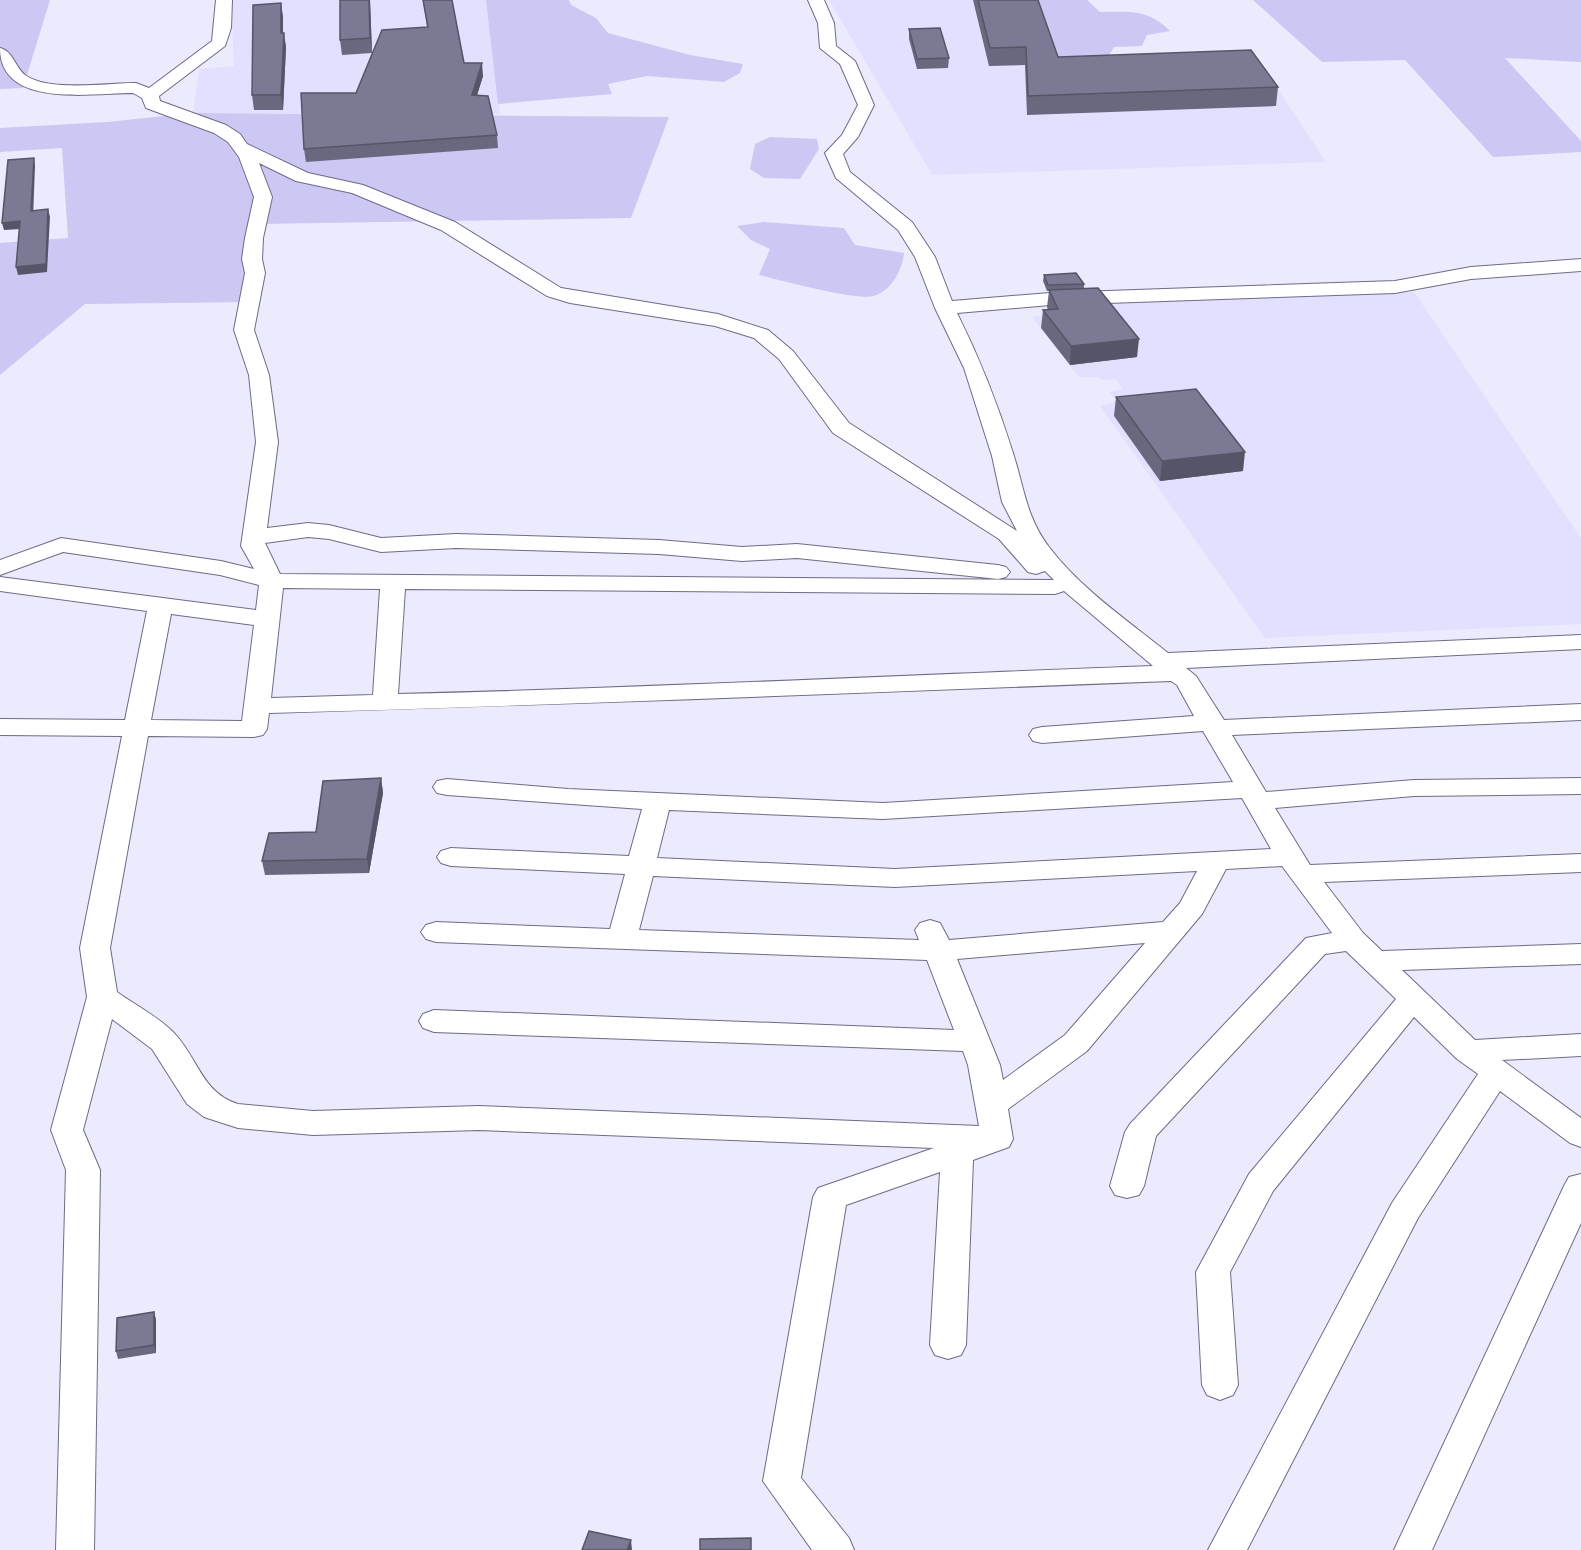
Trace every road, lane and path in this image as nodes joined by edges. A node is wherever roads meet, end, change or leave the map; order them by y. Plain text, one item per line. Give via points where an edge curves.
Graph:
1 (224, 0) edge
2 (816, 0) edge
3 (0, 53) edge
4 (150, 95) junction
5 (240, 147) junction
6 (1581, 265) edge
7 (945, 308) junction
8 (254, 537) junction
9 (0, 568) edge
10 (272, 581) junction
11 (393, 582) junction
12 (0, 585) edge
13 (1054, 587) junction
14 (160, 605) junction
15 (267, 619) junction
16 (1581, 642) edge
17 (1162, 660) junction
18 (385, 702) junction
19 (256, 706) junction
20 (1581, 712) edge
21 (1213, 725) junction
22 (0, 727) edge
23 (137, 728) junction
24 (1042, 735) dead end
25 (1581, 786) edge
26 (447, 787) dead end
27 (1255, 795) junction
28 (658, 801) junction
29 (451, 857) dead end
30 (1216, 861) junction
31 (1581, 863) edge
32 (641, 866) junction
33 (1297, 866) junction
34 (1171, 931) junction
35 (436, 932) dead end
36 (622, 939) junction
37 (934, 940) junction
38 (1364, 950) junction
39 (1581, 954) edge
40 (102, 997) junction
41 (1413, 998) junction
42 (434, 1021) dead end
43 (974, 1041) junction
44 (1581, 1045) edge
45 (1468, 1051) junction
46 (1496, 1072) junction
47 (991, 1105) junction
48 (1581, 1135) edge
49 (997, 1139) junction
50 (957, 1153) junction
51 (1127, 1186) dead end
52 (1581, 1186) edge
53 (948, 1345) dead end
54 (1220, 1385) dead end
55 (75, 1550) edge
56 (835, 1550) edge
57 (1227, 1550) edge
58 (1413, 1550) edge

1 - 4 street via 224,28 219,44
2 - 7 street via 829,33 828,48 847,61 866,105 849,137 834,153 842,174 905,226 926,257
3 - 4 street via 19,78 45,89 136,88
4 - 5 street via 152,104 220,129
5 - 8 street via 248,157 263,197 254,238 255,273 244,330 259,375 267,442
5 - 13 street via 302,177 357,189 448,226 570,297 718,320 761,334 786,355 841,428 1007,534
6 - 7 street via 1471,273 1395,287 1050,299
7 - 17 street via 974,368 1003,456 1013,502 1038,549 1083,597
8 - 10 street via 253,546
8 - 13 street via 308,530 381,545 456,541 659,547 742,554 797,551 1006,573
9 - 10 street via 61,545 221,568
10 - 11 street
10 - 15 street
11 - 13 street
11 - 18 street
12 - 14 street
13 - 17 street via 1078,608
14 - 15 street
14 - 23 street
15 - 19 street
16 - 17 street
17 - 18 street via 604,697
17 - 21 street via 1187,681
18 - 19 street
19 - 23 street via 254,729
20 - 21 street
21 - 24 street
21 - 27 street
22 - 23 street
23 - 40 street via 95,948
25 - 27 street
26 - 28 street
27 - 28 street via 883,811
27 - 33 street
28 - 32 street
29 - 32 street
30 - 32 street via 895,878
30 - 33 street
30 - 34 street via 1192,907
31 - 33 street
32 - 36 street
33 - 38 street
34 - 37 street
34 - 47 street via 1076,1043
35 - 36 street
36 - 37 street
37 - 43 street
38 - 39 street
38 - 41 street
38 - 51 street via 1316,945 1141,1132
40 - 49 street via 163,1041 198,1096 215,1109 238,1116 313,1123 479,1118
40 - 55 street via 67,1130 83,1170
41 - 45 street
41 - 54 street via 1261,1183 1213,1272
42 - 43 street
43 - 47 street via 984,1065
44 - 45 street
45 - 46 street
46 - 48 street
46 - 57 street via 1404,1212
47 - 49 street
49 - 50 street
50 - 53 street
50 - 56 street via 830,1197 782,1481
52 - 58 street

